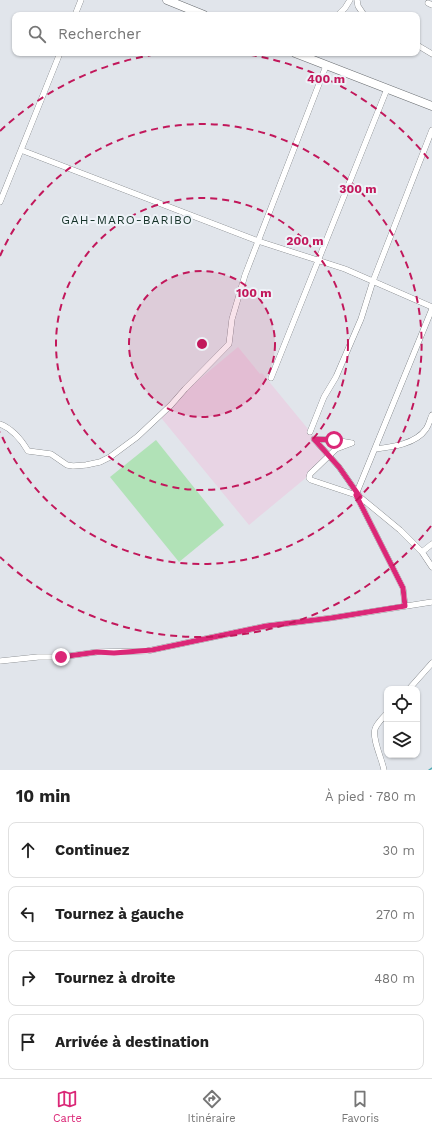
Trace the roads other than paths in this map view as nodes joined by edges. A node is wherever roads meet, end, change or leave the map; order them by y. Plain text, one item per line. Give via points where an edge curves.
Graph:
1 (81, 0) edge
2 (168, 0) edge
3 (350, 0) edge
4 (357, 0) edge
5 (76, 12) edge
6 (197, 12) edge
7 (341, 12) edge
8 (362, 12) edge
9 (420, 47) edge
10 (432, 54) edge
11 (59, 56) edge
12 (304, 56) edge
13 (326, 66) junction
14 (387, 89) junction
15 (432, 106) edge
16 (432, 130) edge
17 (21, 150) junction
18 (0, 202) edge
19 (258, 241) junction
20 (319, 259) junction
21 (373, 281) junction
22 (432, 308) edge
23 (271, 378) dead end
24 (432, 415) edge
25 (0, 424) edge
26 (310, 432) dead end
27 (375, 449) junction
28 (329, 456) junction
29 (358, 495) junction
30 (432, 544) edge
31 (422, 552) junction
32 (432, 567) edge
33 (432, 602) edge
34 (405, 606) junction
35 (0, 661) edge
36 (432, 663) edge
37 (412, 686) edge
38 (384, 716) edge
39 (384, 770) edge

1 - 5 street
2 - 6 main road
3 - 7 street
4 - 8 street
9 - 10 street
11 - 17 street
12 - 13 main road
13 - 14 main road
13 - 19 street
14 - 15 main road
14 - 20 street
16 - 21 street
17 - 18 street
17 - 19 street
19 - 20 street
19 - 25 street via 232,319 229,344 172,405 124,448 100,462 67,465 51,454 28,451 9,427
20 - 21 street
20 - 23 street
21 - 22 street
21 - 26 street via 361,319
22 - 27 street
24 - 27 street via 426,430 413,440
27 - 29 street
28 - 28 street via 314,439 352,443 336,449
28 - 29 street
28 - 29 street via 309,478
29 - 31 street
29 - 34 street via 403,588
30 - 31 street
31 - 32 street
33 - 34 street
34 - 35 street via 266,626 147,651 97,652
36 - 37 street
38 - 39 street via 374,730

